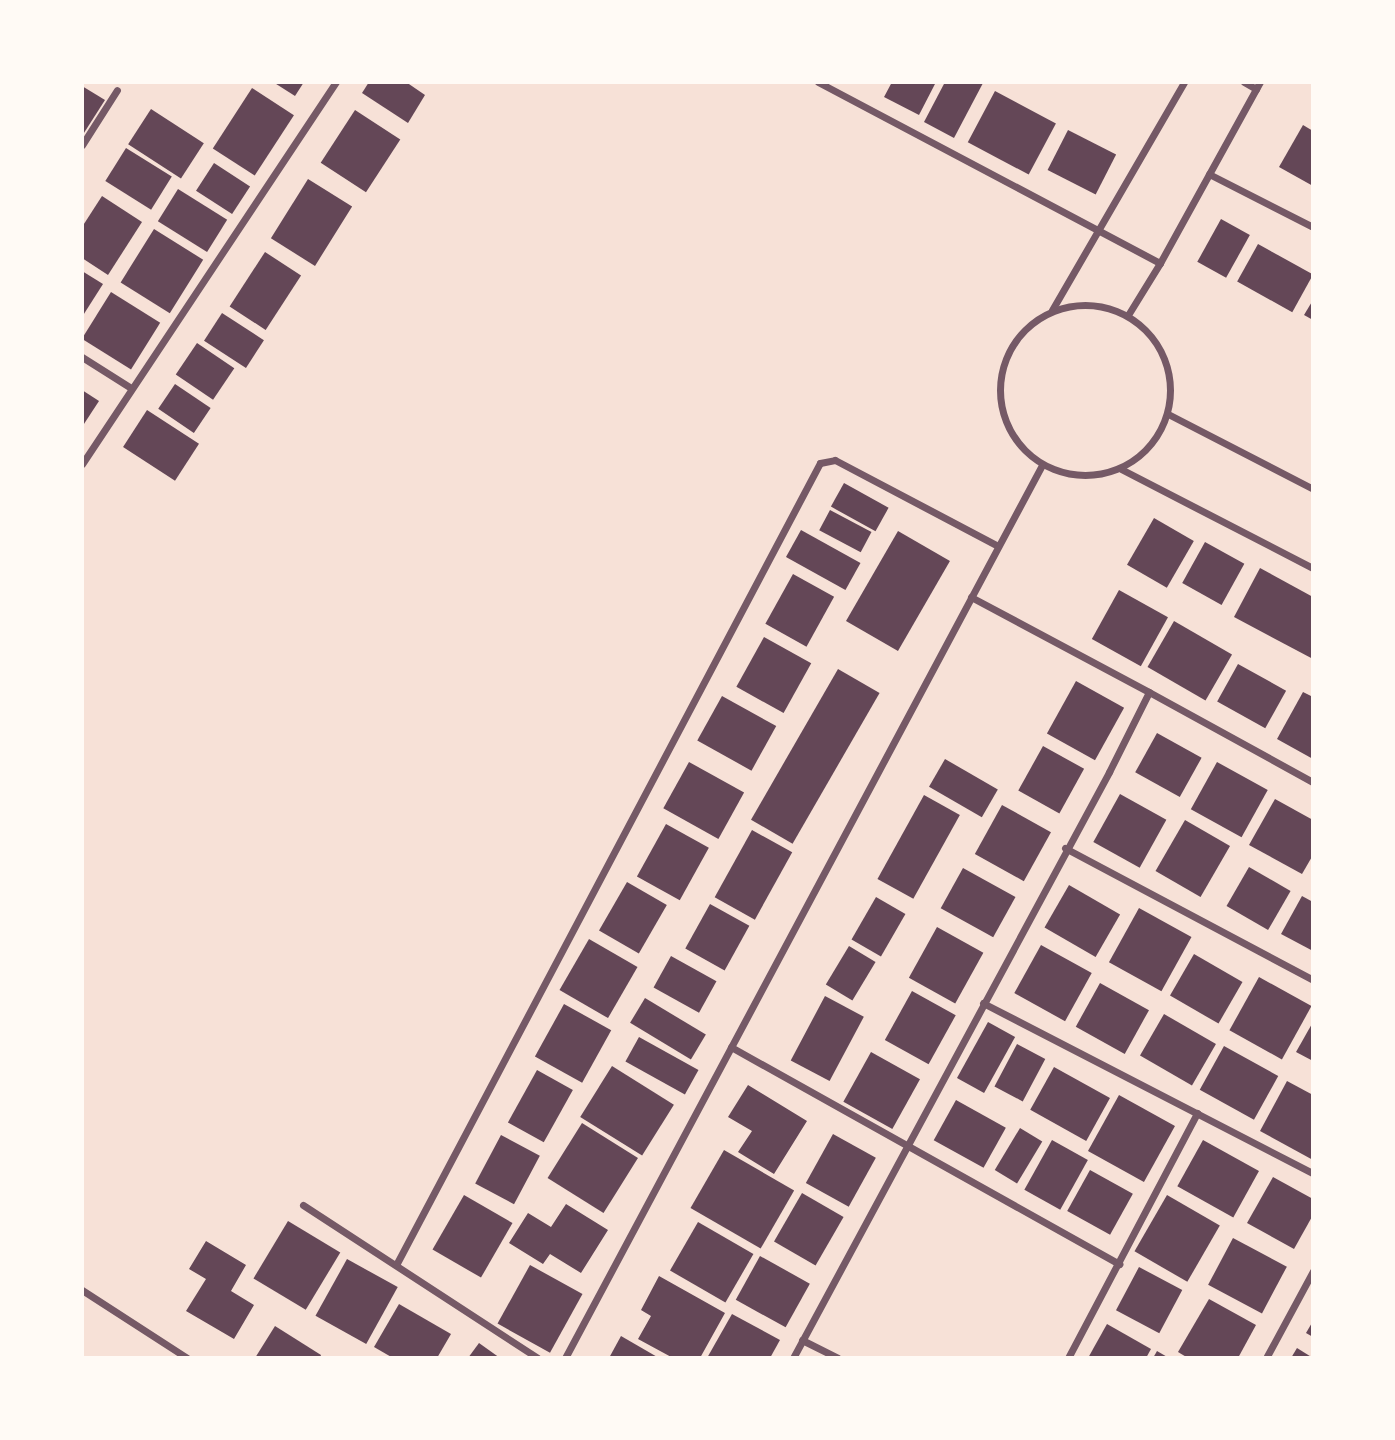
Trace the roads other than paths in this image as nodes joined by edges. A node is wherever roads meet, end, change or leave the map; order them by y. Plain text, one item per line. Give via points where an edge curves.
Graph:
1 (336, 82) edge
2 (818, 82) edge
3 (1184, 82) edge
4 (1244, 82) edge
5 (1258, 85) edge
6 (117, 90) dead end
7 (82, 145) edge
8 (1209, 174) junction
9 (1313, 227) edge
10 (1100, 232) junction
11 (1160, 263) junction
12 (1052, 310) junction
13 (1128, 316) junction
14 (82, 357) edge
15 (131, 388) junction
16 (1168, 414) junction
17 (82, 464) edge
18 (1042, 465) junction
19 (1121, 469) junction
20 (1313, 489) edge
21 (998, 546) junction
22 (1313, 568) edge
23 (971, 597) junction
24 (1149, 692) junction
25 (1313, 782) edge
26 (1065, 849) junction
27 (1313, 980) edge
28 (983, 1003) junction
29 (731, 1047) junction
30 (1197, 1113) junction
31 (907, 1145) junction
32 (1313, 1173) edge
33 (303, 1205) dead end
34 (1119, 1264) junction
35 (396, 1265) junction
36 (1313, 1271) edge
37 (82, 1290) edge
38 (802, 1340) junction
39 (187, 1358) edge
40 (538, 1358) edge
41 (565, 1358) edge
42 (793, 1358) edge
43 (838, 1358) edge
44 (1068, 1358) edge
45 (1266, 1358) edge

1 - 15 street
2 - 10 street
3 - 10 street
4 - 5 street
5 - 8 street
6 - 7 street
8 - 9 street
8 - 11 street
10 - 11 street
10 - 12 street
11 - 13 street
12 - 13 street via 1103,306
12 - 18 street via 1028,325 1011,345 1000,371 999,398 1006,424 1020,447
13 - 16 street via 1149,334 1164,358 1171,386
14 - 15 street
15 - 17 street
16 - 19 street via 1142,455
16 - 20 street
18 - 19 street via 1094,476
18 - 21 street
19 - 22 street
21 - 23 street
21 - 35 street via 835,460 820,463
23 - 24 street
23 - 29 street
24 - 25 street
24 - 26 street
26 - 27 street
26 - 28 street
28 - 30 street
28 - 31 street
29 - 31 street
29 - 41 street
30 - 32 street
30 - 34 street
31 - 34 street
31 - 38 street
33 - 35 street
34 - 44 street
35 - 40 street
36 - 45 street
37 - 39 street
38 - 42 street
38 - 43 street

